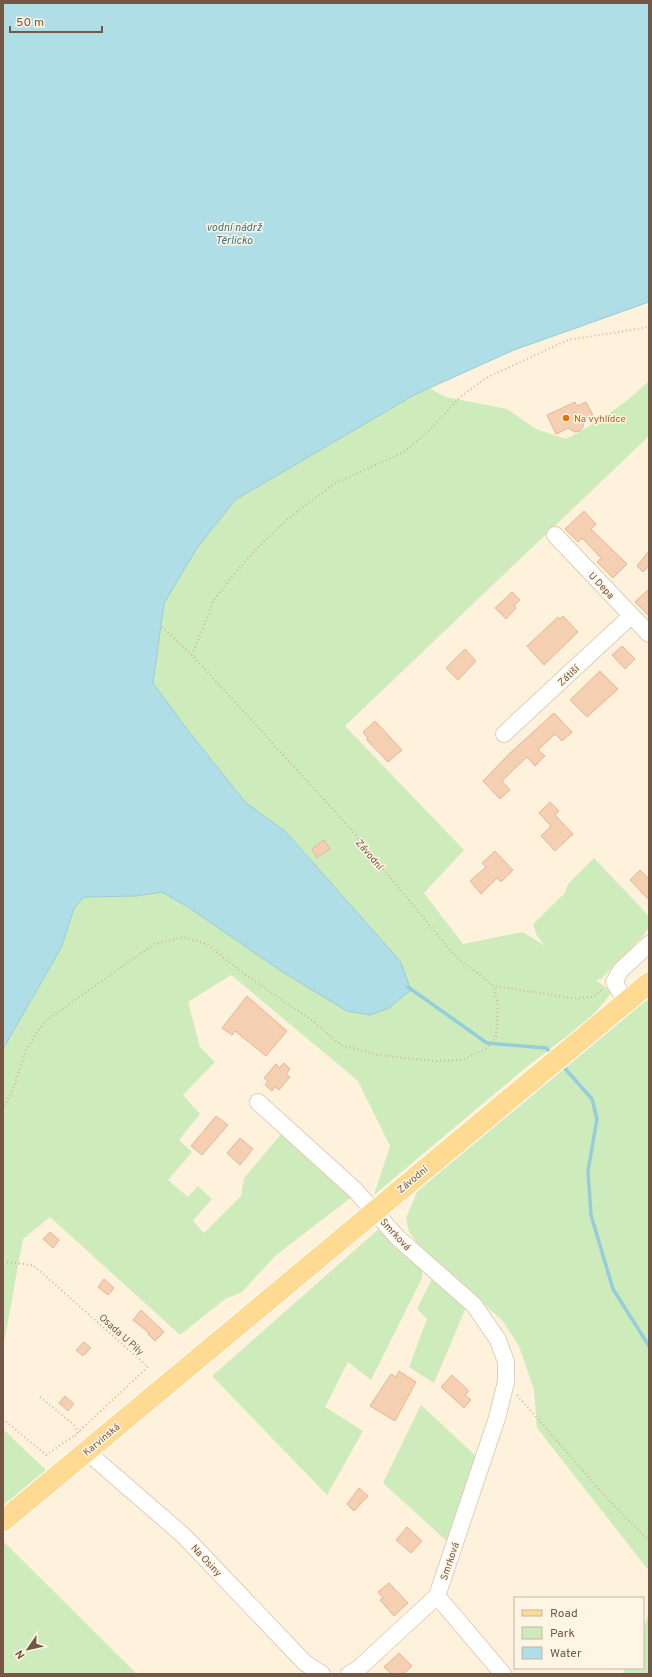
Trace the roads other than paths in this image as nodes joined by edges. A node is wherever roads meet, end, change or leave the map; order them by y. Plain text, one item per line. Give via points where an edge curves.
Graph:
1 (554, 535) dead end
2 (632, 616) junction
3 (649, 634) edge
4 (504, 734) dead end
5 (649, 944) edge
6 (649, 982) edge
7 (626, 1001) junction
8 (258, 1102) dead end
9 (374, 1210) junction
10 (199, 1357) joint
11 (81, 1443) junction
12 (3, 1521) edge
13 (437, 1596) junction
14 (322, 1674) edge
15 (349, 1674) edge
16 (503, 1674) edge

1 - 2 street, U Depa
2 - 3 street, U Depa
2 - 4 street, Zátiší
5 - 7 street via 621,970 614,982
6 - 7 main road, Závodní
7 - 9 main road, Závodní
8 - 9 street, Smrková
9 - 10 main road, Závodní
9 - 13 street, Smrková via 398,1238 474,1304 498,1340 506,1362 506,1382 498,1418
10 - 11 main road, Karvinská
11 - 12 main road, Karvinská
11 - 14 street, Na Osiny via 184,1536 305,1662
13 - 15 street via 358,1669
13 - 16 street

